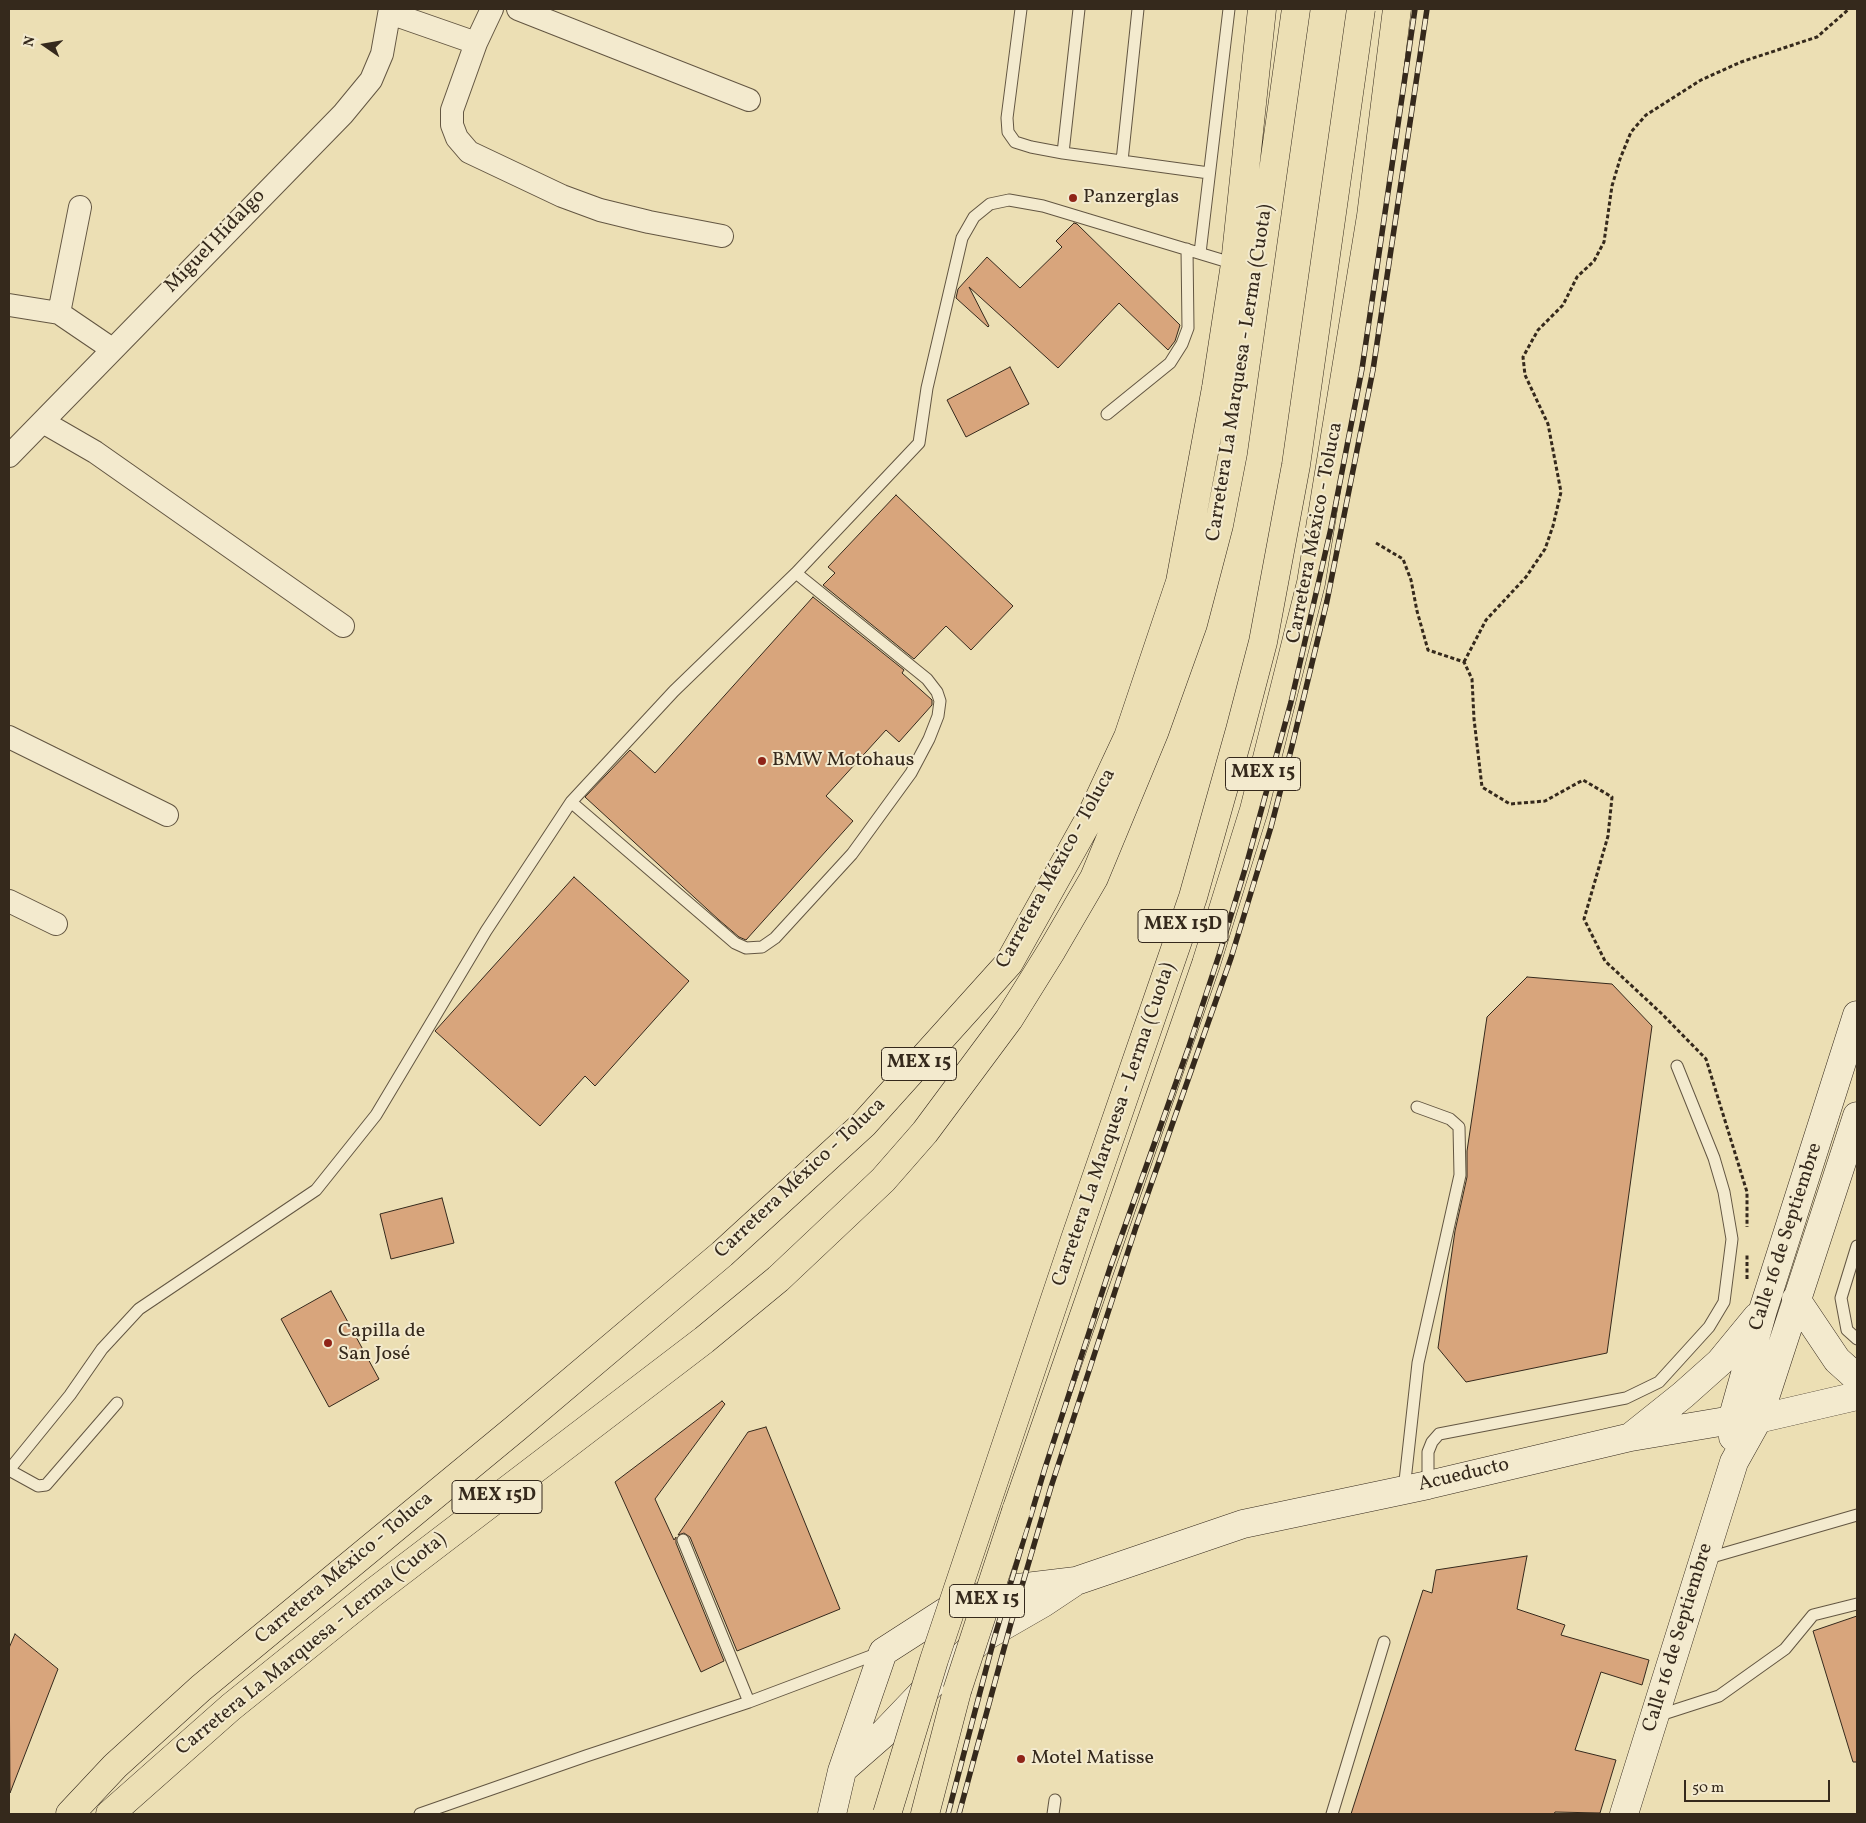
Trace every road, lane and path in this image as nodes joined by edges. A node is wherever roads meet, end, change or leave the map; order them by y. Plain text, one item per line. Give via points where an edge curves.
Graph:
1 (492, 9) edge
2 (518, 9) edge
3 (1021, 9) edge
4 (1079, 9) edge
5 (1138, 9) edge
6 (1230, 9) edge
7 (1262, 9) edge
8 (1296, 9) edge
9 (1361, 9) edge
10 (1397, 9) edge
11 (1850, 9) edge
12 (390, 11) edge
13 (476, 44) junction
14 (749, 100) dead end
15 (1063, 153) junction
16 (1122, 161) junction
17 (1209, 173) junction
18 (80, 207) dead end
19 (722, 236) dead end
20 (1187, 249) junction
21 (1200, 253) junction
22 (1234, 264) junction
23 (9, 306) edge
24 (59, 313) junction
25 (112, 348) junction
26 (1107, 414) dead end
27 (43, 422) junction
28 (9, 456) edge
29 (1376, 542) dead end
30 (796, 572) junction
31 (343, 626) dead end
32 (1464, 662) junction
33 (9, 737) edge
34 (571, 802) junction
35 (167, 815) dead end
36 (9, 901) edge
37 (56, 924) dead end
38 (1857, 1015) edge
39 (1677, 1066) dead end
40 (1417, 1107) dead end
41 (1857, 1116) edge
42 (1747, 1229) dead end
43 (1857, 1246) edge
44 (1747, 1248) dead end
45 (1747, 1286) dead end
46 (1796, 1299) junction
47 (1763, 1310) junction
48 (1857, 1339) edge
49 (1857, 1378) edge
50 (1857, 1396) edge
51 (117, 1403) dead end
52 (1745, 1420) junction
53 (1631, 1437) junction
54 (9, 1470) edge
55 (1416, 1488) junction
56 (1857, 1516) edge
57 (682, 1540) dead end
58 (1703, 1559) junction
59 (1076, 1581) junction
60 (1857, 1604) edge
61 (1384, 1642) dead end
62 (883, 1652) junction
63 (749, 1702) junction
64 (1655, 1716) junction
65 (842, 1771) junction
66 (1055, 1800) dead end
67 (70, 1814) edge
68 (110, 1814) edge
69 (420, 1814) edge
70 (832, 1814) edge
71 (887, 1814) edge
72 (925, 1814) edge
73 (1053, 1814) edge
74 (1332, 1814) edge
75 (1624, 1814) edge

1 - 13 street
2 - 14 street
3 - 15 lane via 1008,132 1015,142
4 - 15 lane
5 - 16 lane
6 - 17 lane
7 - 22 main road, Carretera México - Toluca / MEX 15
8 - 68 main road, Carretera La Marquesa - Lerma (Cuota) / MEX 15D via 1233,453 1219,525 1193,624 1154,733 1089,886 1009,1019 925,1132 883,1180 778,1279 374,1592 231,1707
9 - 71 main road, Carretera La Marquesa - Lerma (Cuota) / MEX 15D, bridge via 1296,465 1263,642 1240,730 1193,897 934,1660
10 - 72 main road, Carretera México - Toluca / MEX 15, bridge via 1371,216 1311,583 1254,810 1206,964 1016,1511 957,1691
11 - 32 path via 1817,37 1741,62 1701,80 1646,114 1631,132 1612,186 1604,242 1594,261 1576,277 1563,305 1538,330 1523,357 1525,375 1548,424 1560,492 1553,526 1545,549 1526,577 1486,620
12 - 13 street
12 - 25 street, Miguel Hidalgo via 382,54 371,80 343,114
13 - 19 street via 452,110 452,125 457,138 469,152 562,196 600,210
15 - 16 lane
16 - 17 lane
17 - 21 lane
18 - 24 street
20 - 21 lane
20 - 26 lane via 1189,320 1182,344 1170,363
20 - 30 lane via 1043,206 1009,200 990,204 974,217 962,238 927,388 919,443
21 - 22 lane
22 - 67 main road, Carretera México - Toluca / MEX 15 via 1216,388 1180,582 1128,737 1092,814 1009,963 864,1124 722,1254 201,1688 115,1766
23 - 24 street
24 - 25 street
25 - 27 street, Miguel Hidalgo
27 - 28 street, Miguel Hidalgo
27 - 31 street via 95,452
29 - 32 path via 1403,559 1428,650
30 - 34 lane via 674,691
30 - 34 lane via 927,679 940,702 929,739 911,774 852,854 774,938 762,947 746,948 735,943
32 - 42 path via 1472,679 1482,787 1510,804 1545,801 1582,780 1612,797 1608,836 1584,919 1605,961 1706,1059 1747,1192
33 - 35 street
34 - 54 lane via 486,930 376,1115 316,1190 139,1309 102,1349 70,1395
36 - 37 street
38 - 47 main road, Calle 16 de Septiembre
39 - 55 lane via 1714,1158 1732,1239 1724,1302 1709,1327 1659,1382 1626,1398 1439,1434 1432,1442
40 - 55 lane via 1450,1118 1459,1127 1460,1175 1418,1363
41 - 46 main road, Calle 16 de Septiembre
43 - 48 lane via 1841,1298 1847,1330
44 - 45 path
46 - 49 main road via 1838,1360
46 - 52 main road, Calle 16 de Septiembre
47 - 52 main road, Calle 16 de Septiembre
47 - 53 main road via 1720,1362
50 - 52 main road, Acueducto
51 - 54 lane via 46,1485 38,1486
52 - 53 main road, Acueducto
52 - 58 main road, Calle 16 de Septiembre
53 - 55 main road, Acueducto
55 - 59 main road, Acueducto via 1243,1524
56 - 58 lane
57 - 63 lane
58 - 64 main road, Calle 16 de Septiembre
59 - 62 main road via 1001,1590 956,1605
59 - 65 main road via 984,1637
60 - 64 lane via 1813,1615 1785,1649 1719,1696
61 - 74 lane
62 - 63 lane
62 - 65 main road
63 - 69 lane
64 - 75 main road, Calle 16 de Septiembre
65 - 70 main road
66 - 73 lane

